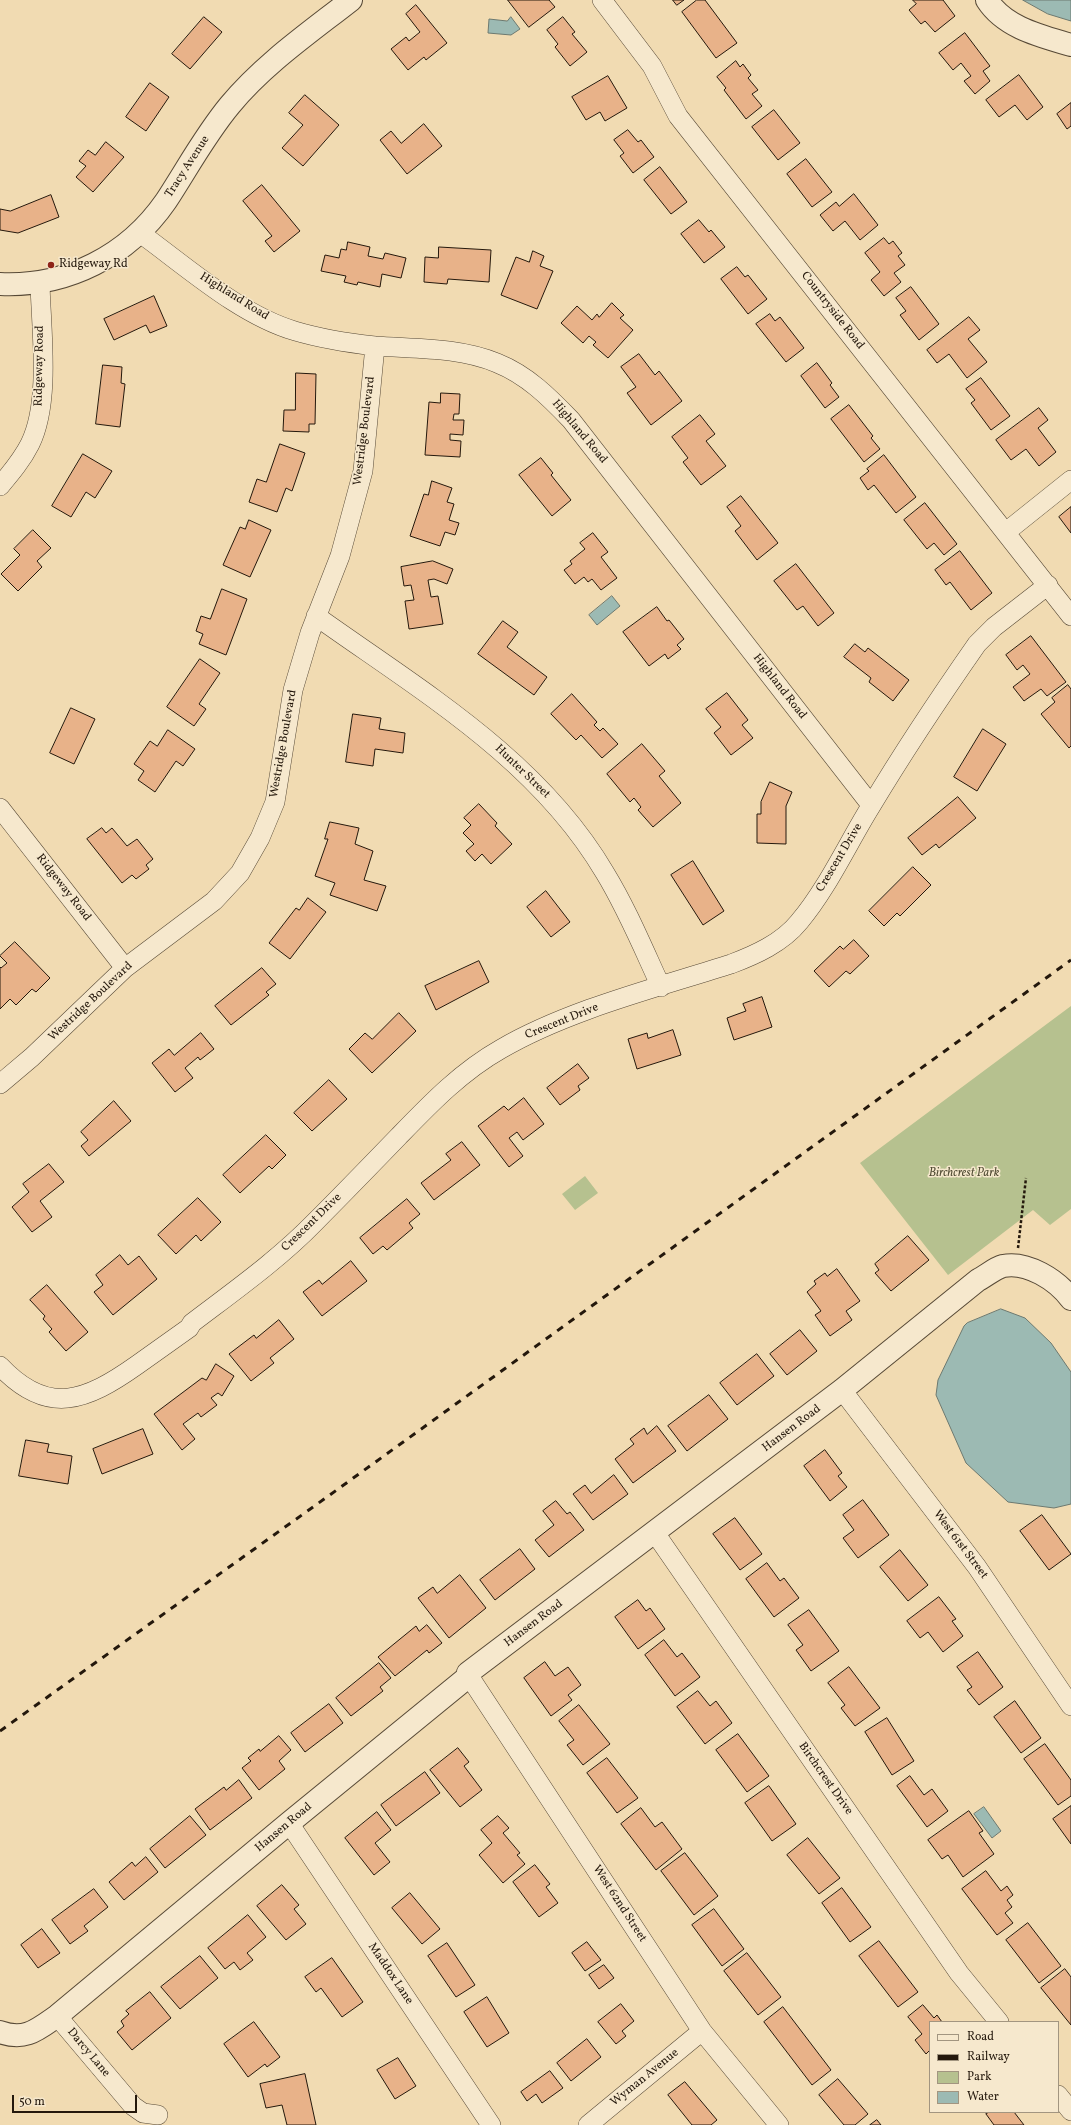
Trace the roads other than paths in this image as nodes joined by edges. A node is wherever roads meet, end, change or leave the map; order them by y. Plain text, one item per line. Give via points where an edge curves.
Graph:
1 (351, 0) edge
2 (602, 0) edge
3 (987, 0) edge
4 (1071, 45) edge
5 (140, 233) junction
6 (40, 283) junction
7 (0, 284) edge
8 (375, 346) junction
9 (1071, 480) edge
10 (0, 486) edge
11 (1006, 532) junction
12 (1048, 585) junction
13 (316, 616) junction
14 (1071, 616) edge
15 (871, 805) junction
16 (0, 808) edge
17 (125, 968) junction
18 (661, 986) junction
19 (0, 1084) edge
20 (1071, 1299) edge
21 (0, 1366) edge
22 (842, 1390) junction
23 (655, 1533) junction
24 (469, 1676) junction
25 (1071, 1706) edge
26 (289, 1823) junction
27 (57, 2016) junction
28 (998, 2021) edge
29 (702, 2031) junction
30 (0, 2032) edge
31 (1059, 2096) edge
32 (1071, 2111) edge
33 (158, 2115) dead end
34 (491, 2125) edge
35 (588, 2125) edge
36 (779, 2125) edge

1 - 5 street, Tracy Avenue via 286,50 230,105 165,202
2 - 11 street, Countryside Road via 652,66 682,121
3 - 4 street via 1008,21 1031,33
5 - 6 street, Tracy Avenue via 117,251 87,268 56,280
5 - 8 street, Highland Road via 221,292 256,314 293,331 334,341
6 - 7 street, Tracy Avenue
6 - 10 street, Ridgeway Road via 42,386 39,415 30,443 16,467
8 - 13 street, Westridge Boulevard via 363,471 340,556
8 - 15 street, Highland Road via 467,354 497,363 524,377 549,397 571,420
9 - 11 street
11 - 12 street, Countryside Road
12 - 14 street, Countryside Road
12 - 15 street, Crescent Drive via 994,627 977,644
13 - 17 street, Westridge Boulevard via 293,690 275,802 260,838 240,873 214,901
13 - 18 street, Hunter Street via 455,714 498,747 539,786 574,827 605,872 631,920
15 - 18 street, Crescent Drive via 799,923 755,955
16 - 17 street, Ridgeway Road
17 - 19 street, Westridge Boulevard
18 - 21 street, Crescent Drive via 539,1028 500,1049 464,1073 280,1254 192,1322 189,1328 112,1383 70,1399 47,1397 26,1389
20 - 22 street, Hansen Road via 1063,1288 1024,1260 1003,1266 978,1280
22 - 23 street, Hansen Road
22 - 25 street, West 61st Street via 977,1567
23 - 24 street, Hansen Road via 468,1673
23 - 28 street, Birchcrest Drive via 959,1973
24 - 26 street, Hansen Road
24 - 29 street, West 62nd Street
26 - 27 street, Hansen Road
26 - 34 street, Maddox Lane
27 - 30 street, Hansen Road via 34,2033 19,2036
27 - 33 street, Darcy Lane via 133,2106 143,2113
29 - 35 street, Wyman Avenue
29 - 36 street, West 62nd Street
31 - 32 street

